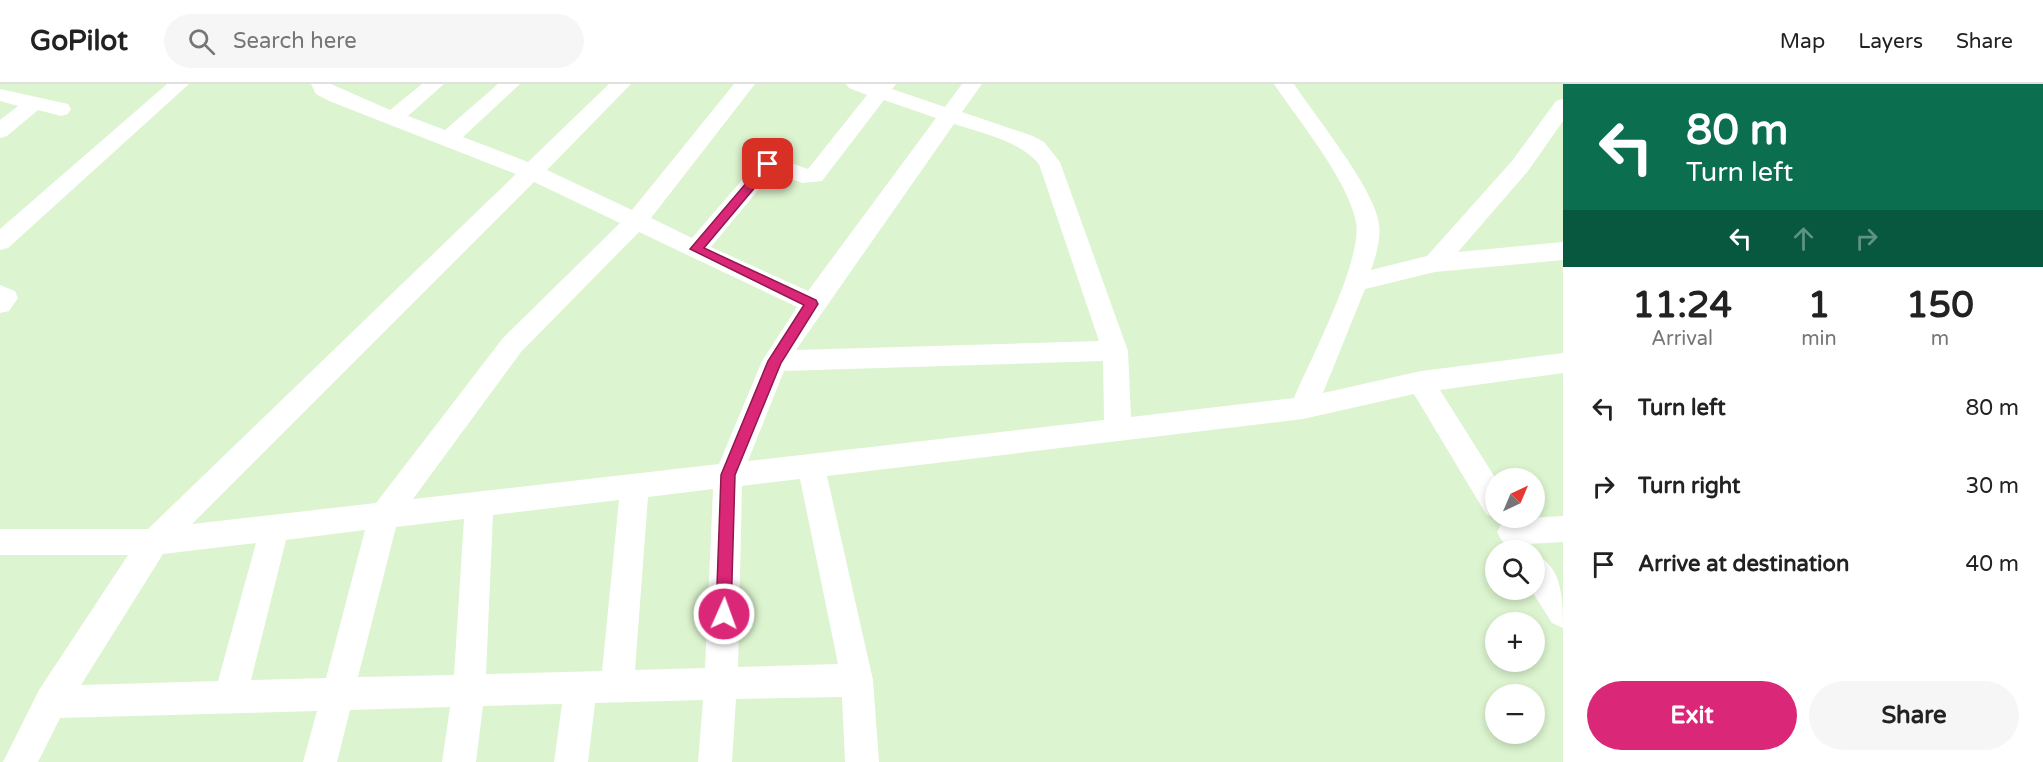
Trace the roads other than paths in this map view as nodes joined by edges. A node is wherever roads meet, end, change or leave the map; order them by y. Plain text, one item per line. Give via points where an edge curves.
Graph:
1 (179, 84) edge
2 (434, 84) edge
3 (510, 84) edge
4 (621, 84) edge
5 (745, 84) edge
6 (856, 84) edge
7 (972, 84) edge
8 (1284, 84) edge
9 (336, 88) edge
10 (883, 89) edge
11 (0, 95) edge
12 (34, 103) junction
13 (1563, 106) edge
14 (61, 109) dead end
15 (951, 116) junction
16 (393, 118) junction
17 (0, 131) edge
18 (447, 140) junction
19 (530, 171) junction
20 (636, 221) junction
21 (0, 242) edge
22 (696, 249) junction
23 (1563, 251) edge
24 (1435, 263) junction
25 (1354, 283) junction
26 (0, 294) edge
27 (0, 304) edge
28 (812, 304) junction
29 (1115, 351) junction
30 (775, 361) junction
31 (1563, 363) edge
32 (1421, 382) junction
33 (1303, 408) junction
34 (1118, 429) junction
35 (811, 465) junction
36 (728, 475) junction
37 (635, 486) junction
38 (1485, 487) edge
39 (479, 504) junction
40 (384, 515) junction
41 (274, 528) junction
42 (1563, 529) edge
43 (1513, 533) edge
44 (0, 542) edge
45 (154, 542) junction
46 (1545, 585) edge
47 (1563, 613) edge
48 (857, 680) junction
49 (721, 683) junction
50 (617, 687) junction
51 (581, 688) junction
52 (469, 690) junction
53 (336, 694) junction
54 (230, 698) junction
55 (51, 702) junction
56 (20, 762) edge
57 (320, 762) edge
58 (459, 762) edge
59 (571, 762) edge
60 (715, 762) edge
61 (862, 762) edge

1 - 21 street
2 - 16 street
3 - 18 street
4 - 19 street
5 - 20 street
6 - 10 street
7 - 15 street
8 - 25 street via 1363,208 1368,224 1367,241
9 - 16 street
10 - 15 street
10 - 22 street via 814,176 805,177 768,164
11 - 12 street
12 - 14 street
12 - 17 street
13 - 24 street via 1520,166
15 - 28 street
15 - 29 street via 1026,141 1049,162
16 - 18 street
18 - 19 street
19 - 20 street
19 - 45 street
20 - 22 street
20 - 40 street via 512,345
22 - 28 street
23 - 24 street
24 - 25 street
25 - 33 street
26 - 27 street via 6,298
28 - 30 street
29 - 30 street
29 - 34 street
30 - 36 street
31 - 32 street
32 - 33 street
32 - 38 street
33 - 34 street
34 - 35 street
35 - 36 street
35 - 48 street
36 - 37 street
36 - 49 street
37 - 39 street
37 - 50 street
39 - 40 street
39 - 52 street
40 - 41 street
40 - 53 street
41 - 45 street
41 - 54 street
42 - 43 street
44 - 45 street
45 - 55 street
46 - 47 street
48 - 49 street
48 - 61 street
49 - 50 street
49 - 60 street
50 - 51 street
51 - 52 street
51 - 59 street
52 - 53 street
52 - 58 street
53 - 54 street
53 - 57 street
54 - 55 street
55 - 56 street

